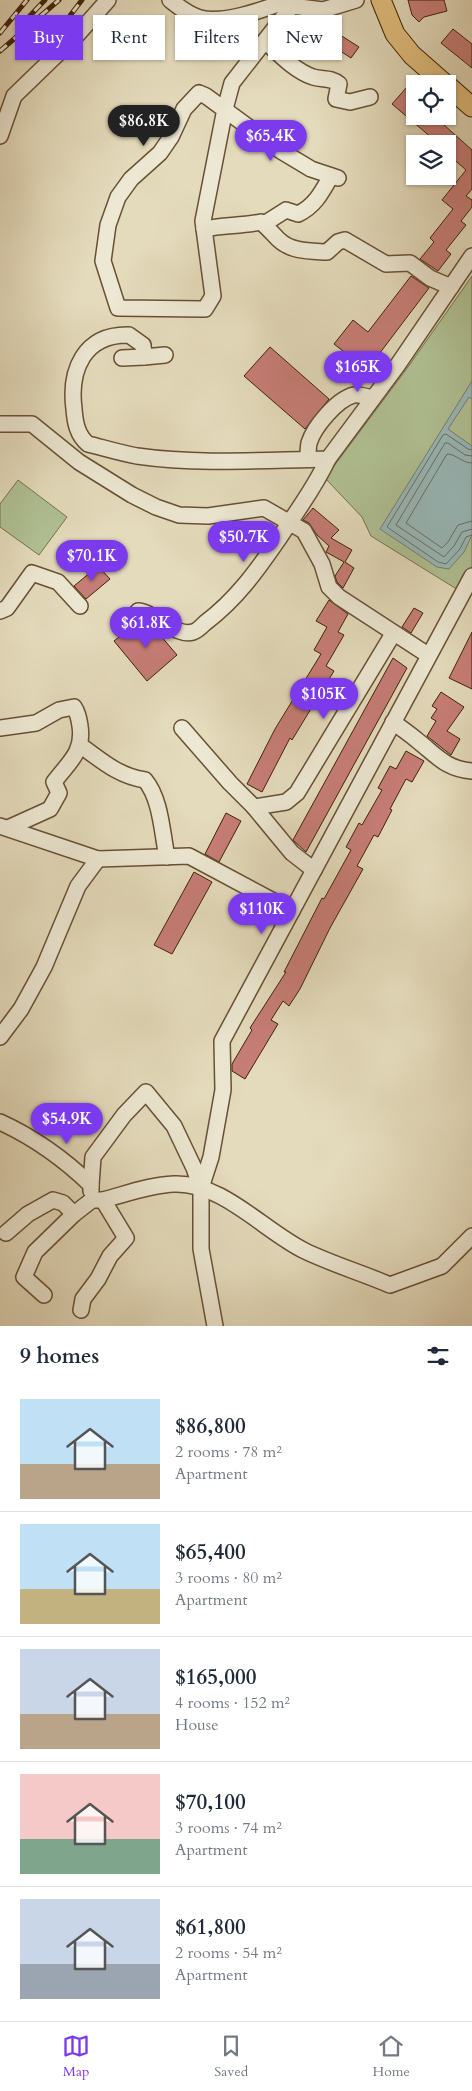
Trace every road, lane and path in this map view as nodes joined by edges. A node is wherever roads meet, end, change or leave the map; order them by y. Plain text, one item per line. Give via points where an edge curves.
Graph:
1 (108, 0) edge
2 (170, 0) edge
3 (356, 0) edge
4 (381, 0) edge
5 (292, 6) junction
6 (265, 41) junction
7 (434, 75) edge
8 (456, 93) edge
9 (370, 97) dead end
10 (472, 107) edge
11 (225, 109) junction
12 (0, 136) edge
13 (264, 224) junction
14 (204, 229) junction
15 (472, 256) edge
16 (451, 287) junction
17 (165, 355) dead end
18 (144, 357) junction
19 (122, 358) dead end
20 (373, 398) junction
21 (0, 424) edge
22 (328, 458) junction
23 (308, 459) junction
24 (290, 522) junction
25 (472, 576) edge
26 (80, 606) dead end
27 (0, 611) edge
28 (138, 611) dead end
29 (393, 634) junction
30 (428, 656) junction
31 (393, 722) junction
32 (0, 728) edge
33 (182, 728) dead end
34 (80, 745) junction
35 (472, 771) edge
36 (254, 807) junction
37 (4, 827) edge
38 (167, 857) junction
39 (98, 859) junction
40 (314, 870) junction
41 (292, 911) junction
42 (1, 1033) edge
43 (0, 1122) edge
44 (91, 1184) junction
45 (200, 1188) junction
46 (97, 1200) junction
47 (74, 1214) junction
48 (6, 1232) dead end
49 (472, 1236) edge
50 (44, 1295) dead end
51 (81, 1310) dead end
52 (215, 1326) edge

1 - 12 street via 14,96
2 - 5 street via 187,12 212,20 263,10 284,2
3 - 5 street via 323,10
4 - 7 main road via 395,34 412,56
5 - 6 street
6 - 9 street via 301,71 314,77 334,79 339,84 336,99 350,102
6 - 11 street via 232,83
8 - 10 main road
11 - 13 street via 281,151 311,169 334,177 309,209 298,214 286,210
11 - 14 street via 203,220
11 - 14 street via 199,93 184,109 160,153 131,178 118,198 108,225 102,261 118,308 205,309 213,296
13 - 14 street
13 - 16 street via 294,250 327,252 345,240 386,264 410,263 430,278
15 - 16 street
16 - 20 street
17 - 18 street
18 - 19 street
18 - 23 street via 143,345 135,338 123,335 95,344 81,359 73,382 73,402 79,433 88,444 135,456 174,460
20 - 22 street
20 - 23 street via 355,394 335,406 309,442
21 - 24 street via 32,424 79,462 132,495 179,515 208,516 264,508
22 - 23 street
22 - 24 street via 316,486
24 - 28 street via 234,598 193,632 178,632 146,612
24 - 29 street via 304,531 322,564 329,587
25 - 30 street
26 - 27 street via 58,582 32,573 7,608
29 - 30 street
29 - 36 street via 297,793 286,802
30 - 31 street
31 - 35 street via 441,761 458,770
31 - 40 street
32 - 34 street via 36,723 59,710 74,707 82,738
33 - 36 street
34 - 37 street via 54,782 59,793 50,809
34 - 38 street via 115,770 130,778 145,780 150,786
36 - 40 street via 292,853
37 - 39 street
38 - 39 street
38 - 41 street via 189,856
39 - 42 street via 78,886 44,968
40 - 41 street
41 - 45 street via 222,1041 223,1090 211,1157
43 - 44 street via 23,1132
44 - 45 street via 92,1156 146,1092 174,1126
44 - 46 street
45 - 46 street via 175,1184
45 - 49 street via 234,1204 304,1250 390,1284 442,1266
45 - 52 street via 201,1249
46 - 47 street
46 - 51 street via 126,1238 110,1256 83,1298
47 - 48 street via 63,1203 53,1200
47 - 50 street via 35,1252 24,1277

